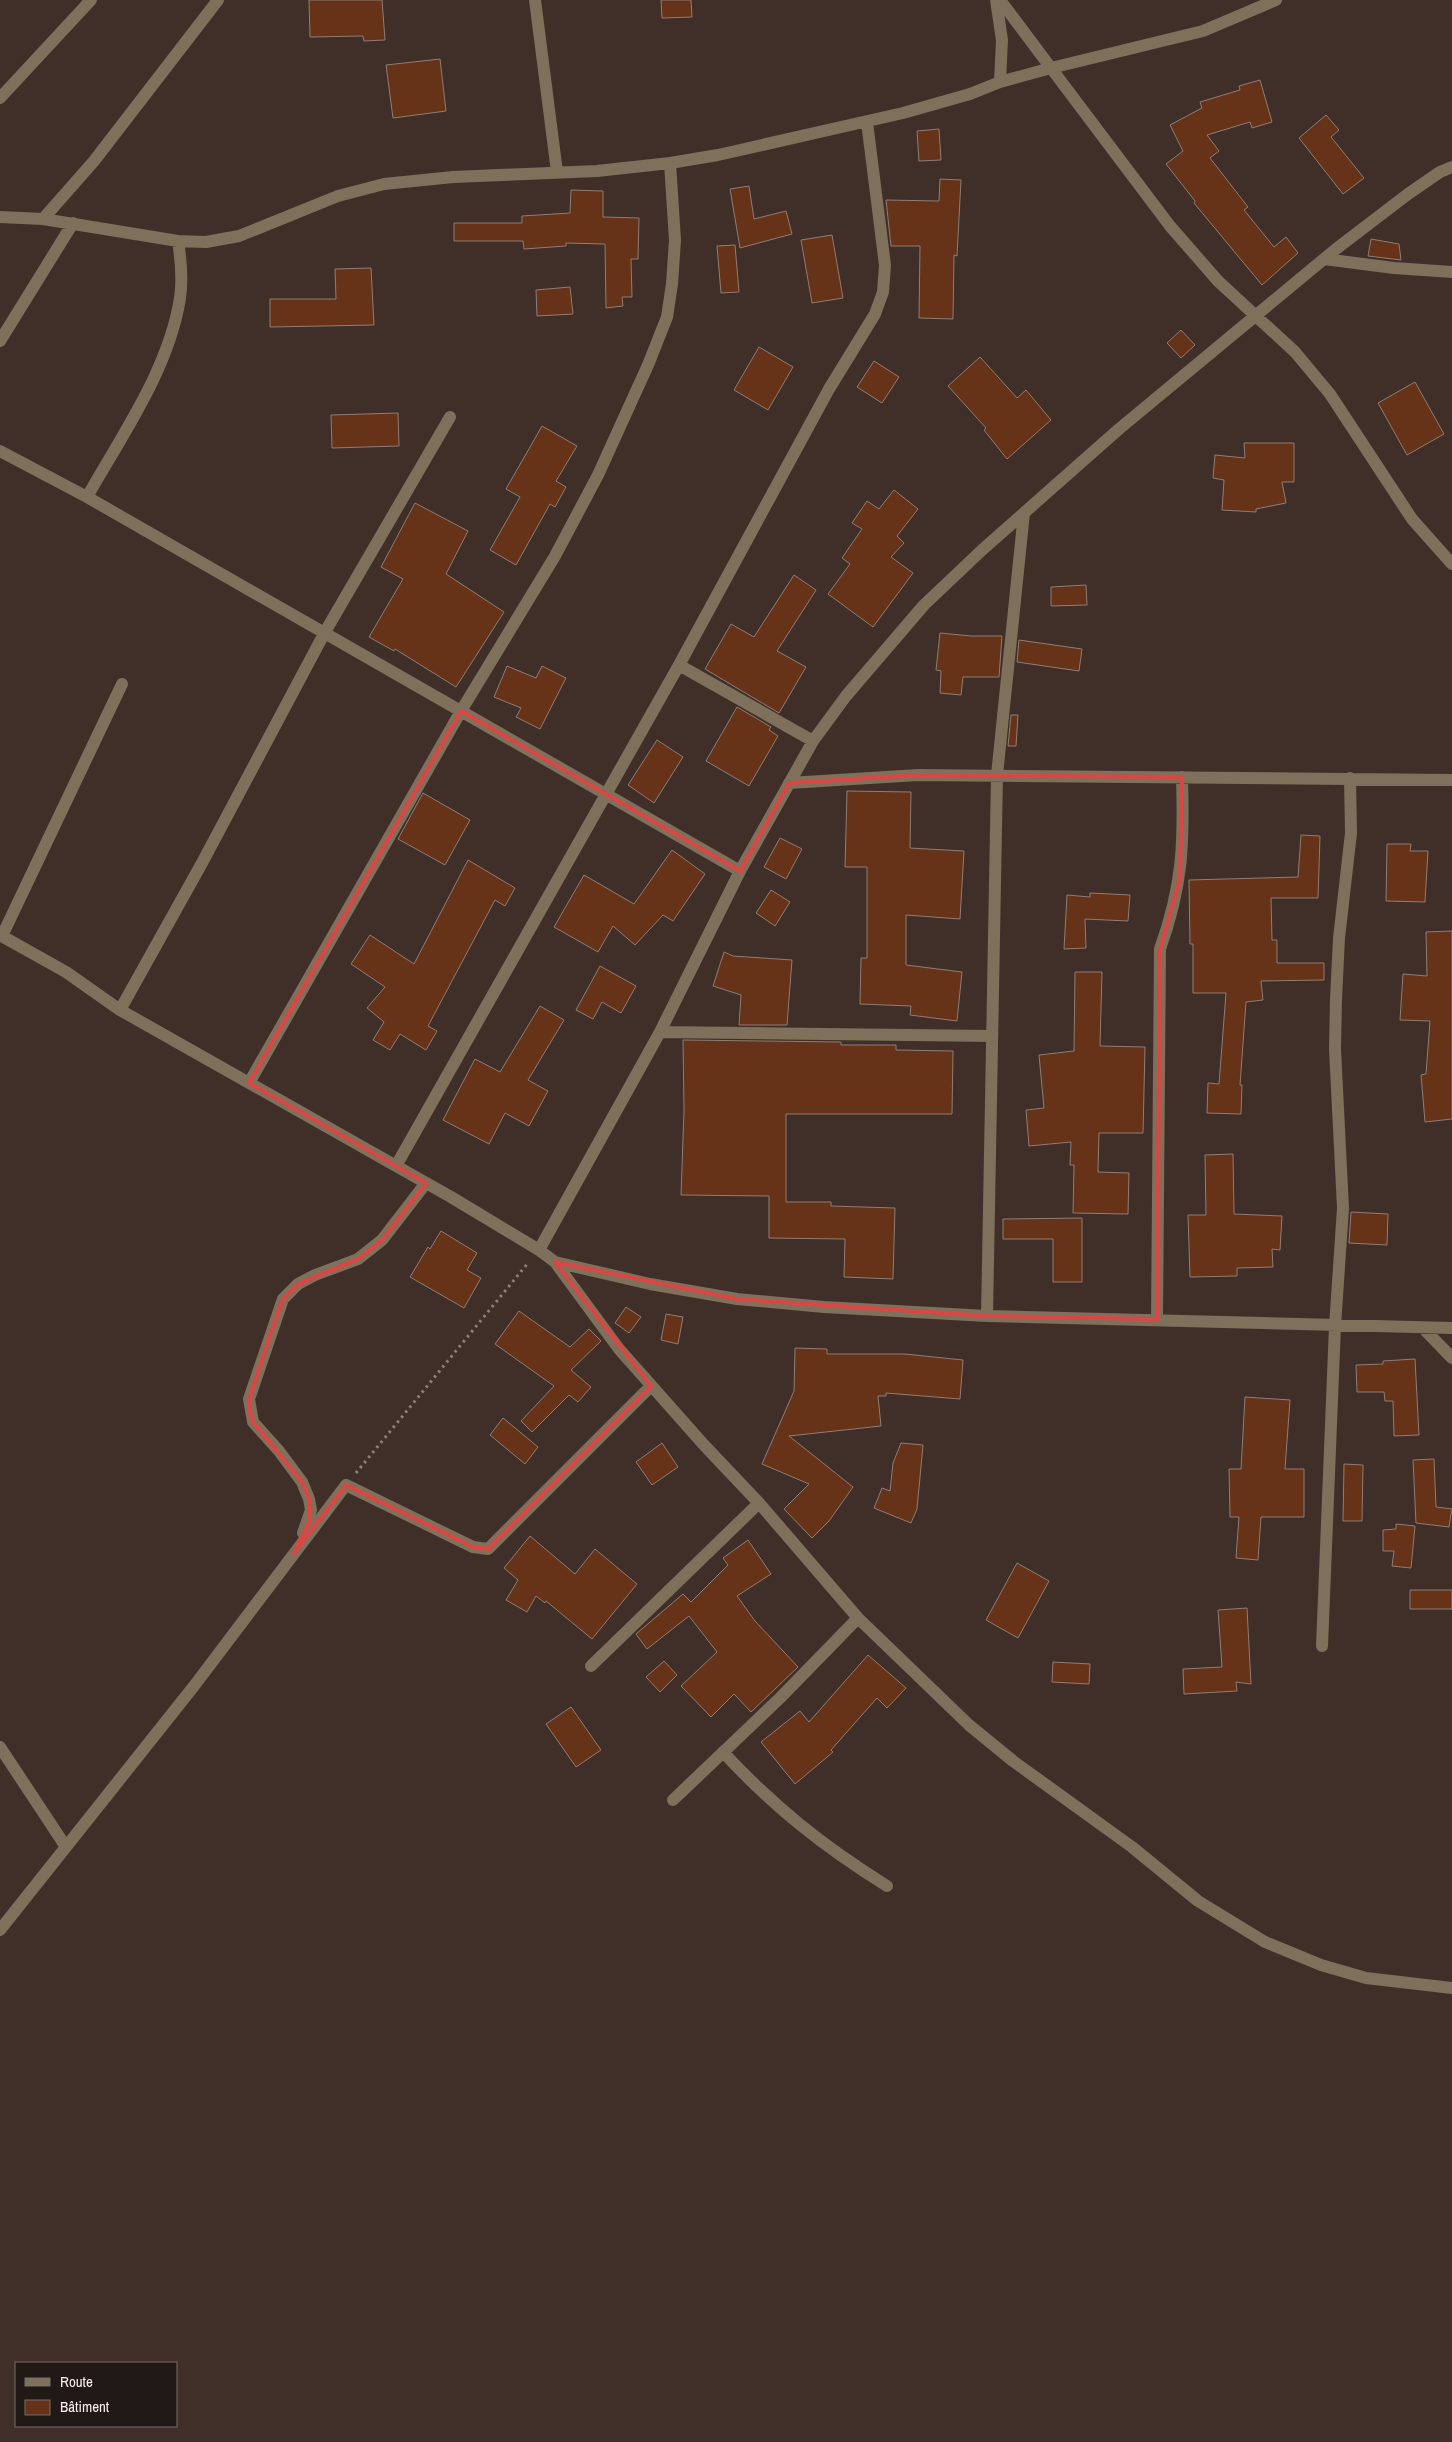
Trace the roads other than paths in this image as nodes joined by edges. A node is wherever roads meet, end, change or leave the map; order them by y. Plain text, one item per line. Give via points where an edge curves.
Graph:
1 (91, 0) edge
2 (218, 0) edge
3 (534, 0) edge
4 (996, 0) edge
5 (1000, 0) edge
6 (1276, 0) edge
7 (1051, 68) junction
8 (1000, 82) junction
9 (0, 98) edge
10 (867, 122) junction
11 (670, 163) junction
12 (1452, 167) edge
13 (557, 172) junction
14 (0, 216) edge
15 (43, 219) junction
16 (73, 223) junction
17 (178, 241) junction
18 (1324, 259) junction
19 (1452, 272) edge
20 (1256, 316) junction
21 (0, 341) edge
22 (450, 417) dead end
23 (0, 451) edge
24 (87, 497) junction
25 (1024, 513) junction
26 (1452, 564) edge
27 (325, 632) junction
28 (679, 665) junction
29 (122, 684) dead end
30 (460, 711) junction
31 (812, 740) junction
32 (997, 775) junction
33 (1182, 777) junction
34 (1350, 778) junction
35 (1452, 780) edge
36 (789, 783) junction
37 (606, 793) junction
38 (740, 872) junction
39 (1, 935) edge
40 (120, 1010) junction
41 (660, 1032) junction
42 (992, 1036) junction
43 (249, 1083) junction
44 (396, 1166) junction
45 (426, 1183) junction
46 (539, 1250) junction
47 (555, 1262) junction
48 (987, 1316) junction
49 (1157, 1320) junction
50 (1335, 1326) junction
51 (1423, 1328) junction
52 (1452, 1328) edge
53 (1452, 1358) edge
54 (651, 1386) junction
55 (760, 1503) junction
56 (294, 1553) junction
57 (858, 1618) junction
58 (1322, 1646) dead end
59 (591, 1666) dead end
60 (1, 1751) edge
61 (723, 1752) junction
62 (673, 1800) dead end
63 (66, 1847) junction
64 (887, 1886) dead end
65 (0, 1930) edge
66 (1452, 1988) edge

1 - 9 street
2 - 15 street via 94,161
3 - 13 street
4 - 8 street via 1002,40
5 - 7 street
6 - 7 street via 1203,31
7 - 8 street
7 - 20 street via 1170,226 1218,281
8 - 10 street via 936,104
10 - 11 street
10 - 28 street via 885,265 883,292 875,314 829,389
11 - 13 street
11 - 30 street via 674,240 667,318 598,475 564,540
12 - 18 street via 1408,194
13 - 17 street via 384,184 338,196 239,236 206,242
14 - 15 street
15 - 16 street
16 - 17 street
16 - 21 street
17 - 24 street via 182,267 180,298 171,337 148,389
18 - 19 street
18 - 20 street
20 - 25 street via 1119,429
20 - 26 street via 1295,352 1330,394 1412,519
22 - 27 street
23 - 24 street
24 - 27 street
25 - 31 street via 924,605
25 - 32 street
27 - 30 street
27 - 40 street
28 - 31 street
28 - 37 street
29 - 39 street
30 - 37 street
30 - 43 street
31 - 36 street
32 - 33 street
32 - 36 street via 918,775
32 - 42 street
33 - 34 street
33 - 49 street via 1184,833 1180,878 1173,914 1160,949
34 - 35 street
34 - 50 street via 1351,833 1339,938 1336,999 1335,1050 1343,1208
36 - 38 street
37 - 38 street
37 - 44 street
38 - 41 street
39 - 40 street via 66,972
40 - 43 street
41 - 42 street
41 - 46 street
42 - 48 street
43 - 44 street
44 - 45 street
45 - 46 street
45 - 56 street via 382,1240 358,1259 298,1284 284,1299 273,1326 249,1399 250,1412 253,1422 302,1482 309,1499 309,1522
46 - 47 street
47 - 48 street via 650,1284 737,1299
47 - 54 street via 619,1349
48 - 49 street
49 - 50 street
50 - 51 street
50 - 58 street
51 - 52 street
51 - 53 street
54 - 55 street
54 - 56 street via 488,1549 473,1547 346,1485
55 - 57 street
55 - 59 street
56 - 63 street
57 - 61 street
57 - 66 street via 969,1725 1132,1847 1198,1901 1265,1942 1321,1965 1366,1978
60 - 63 street
61 - 62 street
61 - 64 street via 756,1788 797,1824 837,1855
63 - 65 street

